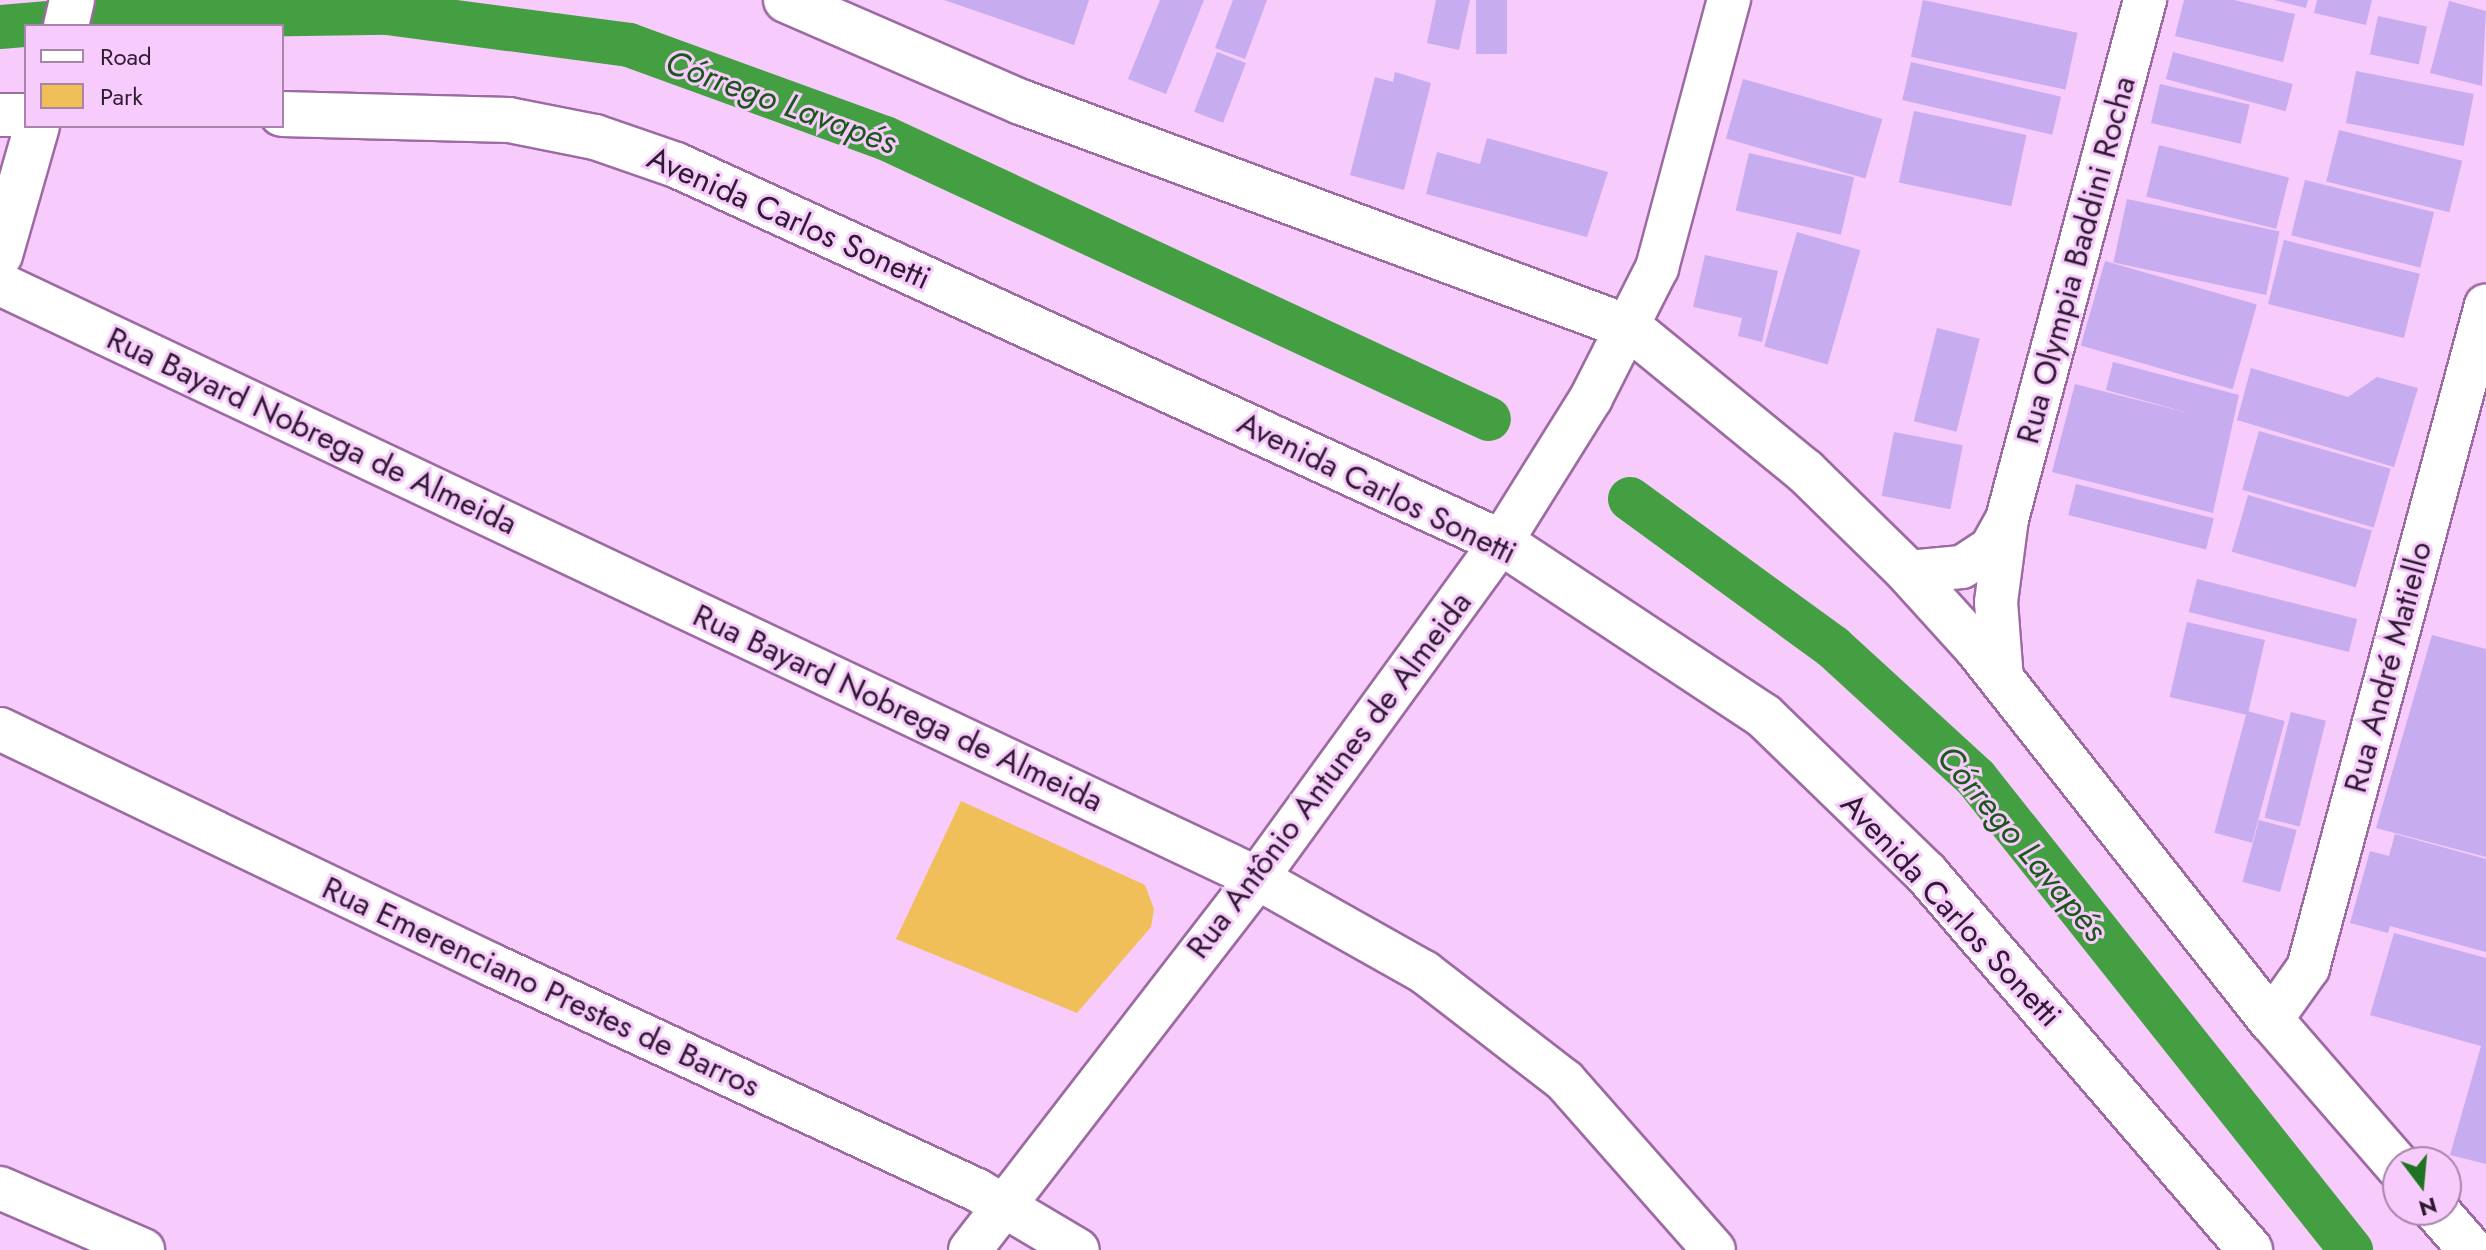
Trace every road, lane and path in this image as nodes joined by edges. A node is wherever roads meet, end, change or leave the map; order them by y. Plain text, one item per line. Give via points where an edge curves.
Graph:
1 (72, 0) edge
2 (786, 0) edge
3 (1729, 0) edge
4 (2145, 0) edge
5 (66, 24) edge
6 (284, 114) edge
7 (0, 115) edge
8 (24, 115) edge
9 (36, 128) edge
10 (0, 169) edge
11 (5, 238) edge
12 (0, 284) edge
13 (2486, 305) edge
14 (1630, 328) junction
15 (2007, 519) junction
16 (1511, 528) junction
17 (1908, 572) junction
18 (2002, 680) junction
19 (0, 729) edge
20 (1257, 878) junction
21 (2271, 1020) junction
22 (2382, 1148) edge
23 (0, 1188) edge
24 (1003, 1204) junction
25 (2450, 1226) edge
26 (143, 1250) edge
27 (970, 1250) edge
28 (1078, 1250) edge
29 (1714, 1250) edge
30 (2250, 1250) edge
31 (2471, 1250) edge

1 - 5 street
2 - 14 street via 1021,102
3 - 14 street, Rua Antônio Antunes de Almeida via 1657,268
4 - 15 street, Rua Olympia Baddini Rocha
6 - 16 street, Avenida Carlos Sonetti via 509,120 595,137 663,160
7 - 8 street
9 - 11 street
10 - 11 street via 9,192
12 - 20 street, Rua Bayard Nobrega de Almeida
13 - 21 street, Rua André Matiello via 2308,968
14 - 16 street, Rua Antônio Antunes de Almeida
14 - 17 street via 1805,471
15 - 17 street, Rua Olympia Baddini Rocha via 1991,548 1962,567
15 - 18 street, Rua Olympia Baddini Rocha via 1996,602
16 - 20 street, Rua Antônio Antunes de Almeida
16 - 30 street, Avenida Carlos Sonetti via 1764,716 1926,873
17 - 18 street
18 - 21 street
19 - 24 street, Rua Emerenciano Prestes de Barros
20 - 24 street, Rua Antônio Antunes de Almeida
20 - 29 street, Rua Bayard Nobrega de Almeida via 1424,972 1565,1081
21 - 22 street
23 - 26 street
24 - 27 street, Rua Antônio Antunes de Almeida
24 - 28 street, Rua Emerenciano Prestes de Barros
25 - 31 street

